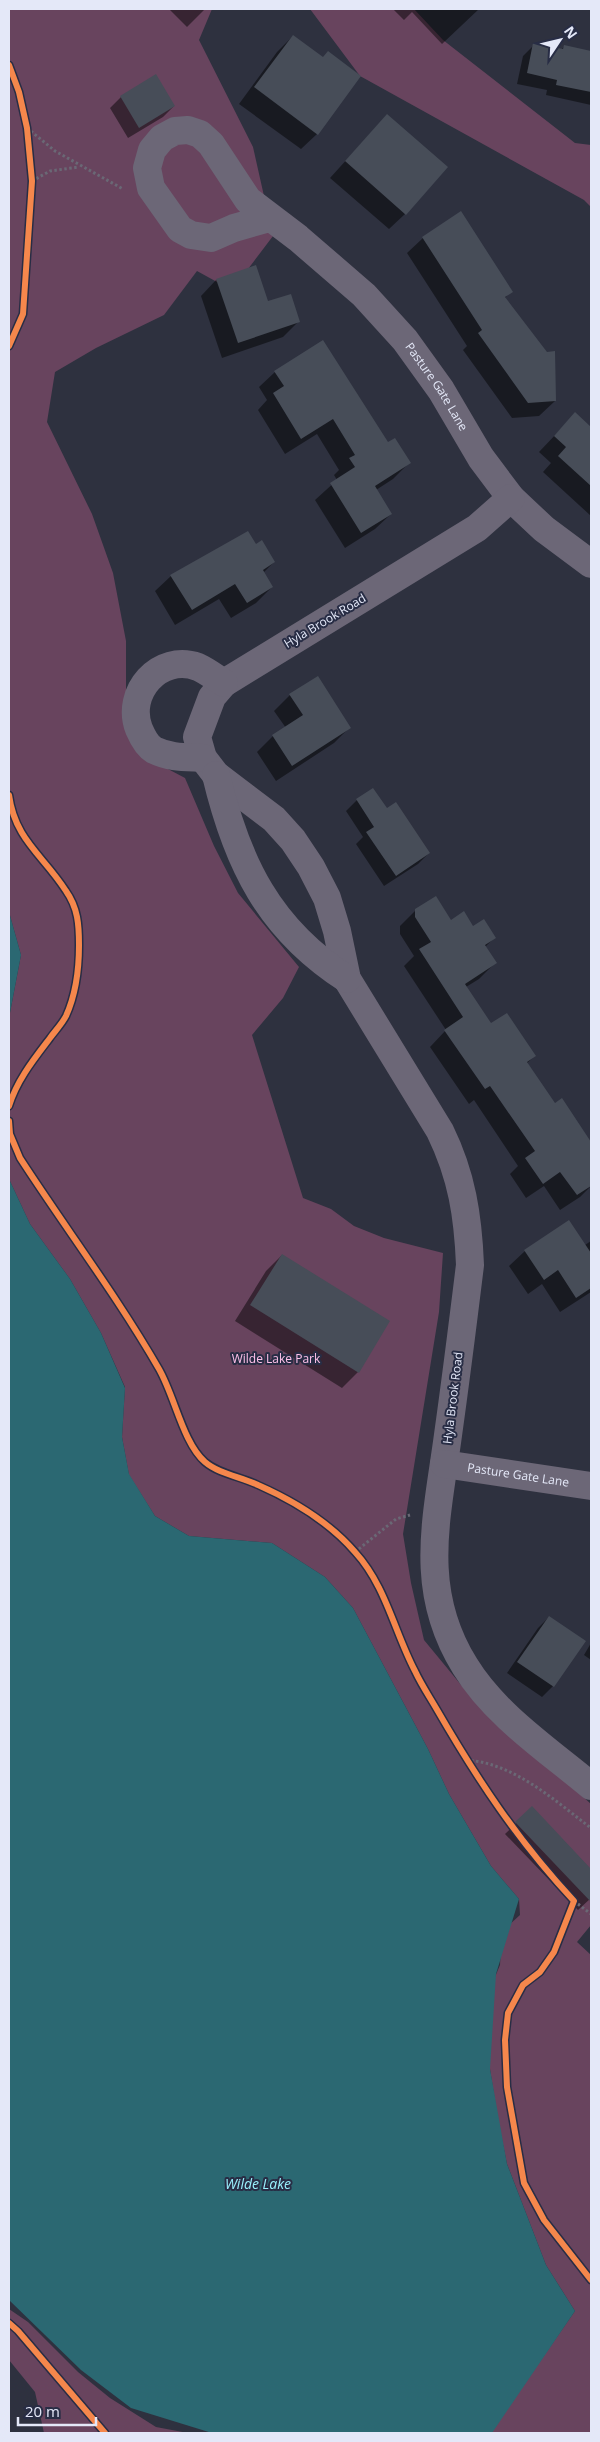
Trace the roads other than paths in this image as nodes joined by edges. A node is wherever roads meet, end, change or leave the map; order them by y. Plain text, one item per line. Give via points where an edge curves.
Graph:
1 (269, 218) junction
2 (511, 498) junction
3 (591, 564) edge
4 (224, 683) junction
5 (210, 767) junction
6 (347, 979) junction
7 (444, 1464) junction
8 (591, 1486) edge
9 (591, 1786) edge

1 - 1 street, Pasture Gate Lane via 248,200 211,144 200,134 188,130 175,131 162,138 152,150 147,168 151,188 180,229 211,238
1 - 2 street, Pasture Gate Lane via 364,294 405,340 441,390 481,458
2 - 3 street, Pasture Gate Lane via 544,529
2 - 4 street, Hyla Brook Road via 477,528
4 - 5 street, Hyla Brook Road via 212,697 197,737
4 - 5 street via 198,667 169,667 154,672 136,699 135,717 143,738 153,750
5 - 6 street, Hyla Brook Road via 236,846 264,900 306,949
5 - 6 street, Hyla Brook Road via 274,819 311,867 337,931
6 - 7 street, Hyla Brook Road via 440,1131 459,1175 464,1198 470,1265
7 - 8 street, Pasture Gate Lane
7 - 9 street, Hyla Brook Road via 433,1558 438,1600 448,1636 466,1668 490,1700

